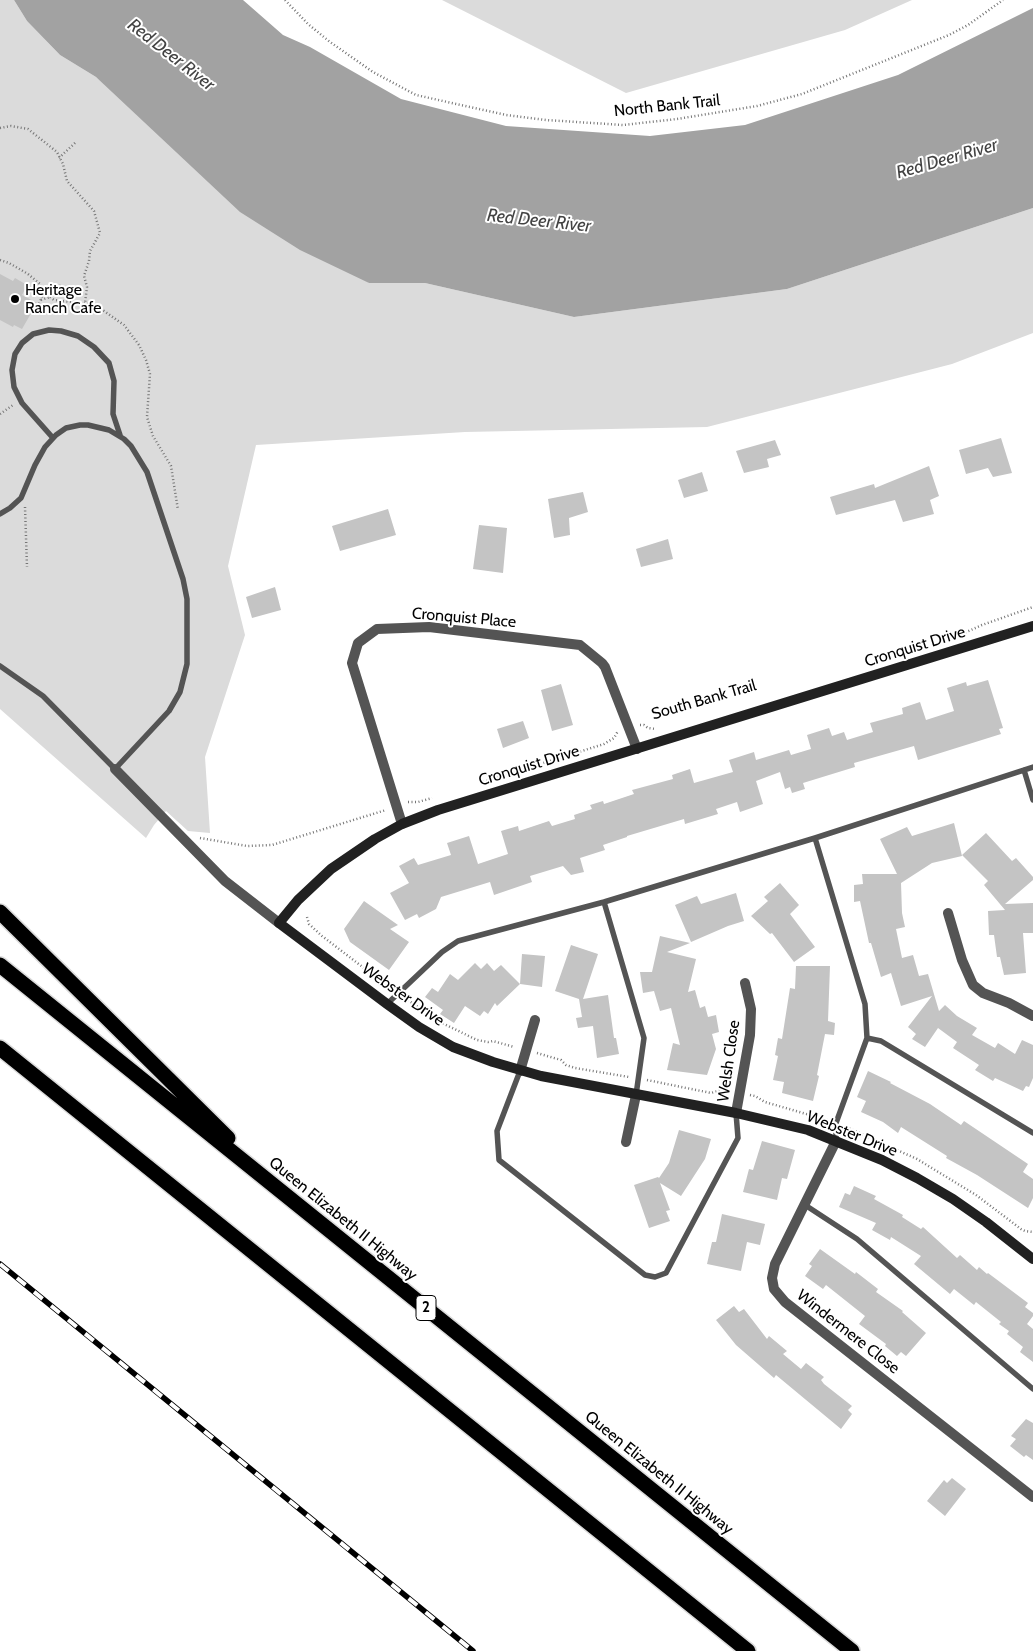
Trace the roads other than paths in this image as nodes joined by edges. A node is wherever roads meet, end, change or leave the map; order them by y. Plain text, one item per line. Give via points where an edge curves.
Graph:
1 (120, 436) junction
2 (53, 438) junction
3 (0, 514) edge
4 (1033, 626) edge
5 (0, 666) edge
6 (637, 749) junction
7 (1033, 767) edge
8 (115, 769) junction
9 (1024, 770) junction
10 (1033, 800) edge
11 (402, 824) junction
12 (815, 838) junction
13 (604, 902) junction
14 (0, 912) edge
15 (948, 913) dead end
16 (279, 924) junction
17 (0, 965) edge
18 (745, 983) dead end
19 (387, 1004) junction
20 (1033, 1016) edge
21 (535, 1020) dead end
22 (867, 1038) junction
23 (0, 1048) edge
24 (520, 1071) junction
25 (636, 1095) junction
26 (736, 1113) junction
27 (1033, 1133) edge
28 (836, 1141) junction
29 (626, 1142) dead end
30 (288, 1197) junction
31 (805, 1204) junction
32 (1033, 1259) edge
33 (1033, 1389) edge
34 (1033, 1497) edge
35 (748, 1651) edge
36 (852, 1651) edge

1 - 2 lane via 108,430 80,425 66,428
1 - 2 lane via 113,414 114,381 106,359 75,334 48,330 33,334 22,342 15,354 12,370 20,400
1 - 8 lane via 132,446 147,472 185,588 187,664 180,692 170,711
2 - 3 lane via 35,465 18,502
4 - 6 street, Cronquist Drive
5 - 8 lane via 48,700
6 - 11 street, Cronquist Drive
6 - 11 street, Cronquist Place via 605,667 580,645 429,627 377,629 358,643 352,663
7 - 9 lane
8 - 16 street via 225,882
9 - 10 lane
9 - 12 lane
11 - 16 street, Cronquist Drive via 331,869 298,900
12 - 13 lane
12 - 22 lane via 865,1004
13 - 19 lane via 458,941
13 - 25 lane via 644,1038
14 - 30 highway
15 - 20 street via 966,973 973,985 983,993
16 - 19 street, Webster Drive
17 - 30 highway, Queen Elizabeth II Highway / 2
18 - 26 street, Welsh Close via 751,1009 750,1035
19 - 24 street, Webster Drive via 453,1047
21 - 24 street
22 - 27 lane via 881,1041
22 - 28 lane via 836,1123
23 - 35 highway
24 - 25 street, Webster Drive
24 - 26 lane via 497,1131 500,1160 644,1275 655,1277 666,1273 738,1138
25 - 26 street, Webster Drive
25 - 29 street
26 - 28 street, Webster Drive via 808,1130
28 - 31 street, Windermere Close
28 - 32 street, Webster Drive via 882,1160 953,1199
30 - 36 highway, Queen Elizabeth II Highway / 2
31 - 33 lane via 857,1239
31 - 34 street, Windermere Close via 773,1271 774,1289 779,1296

